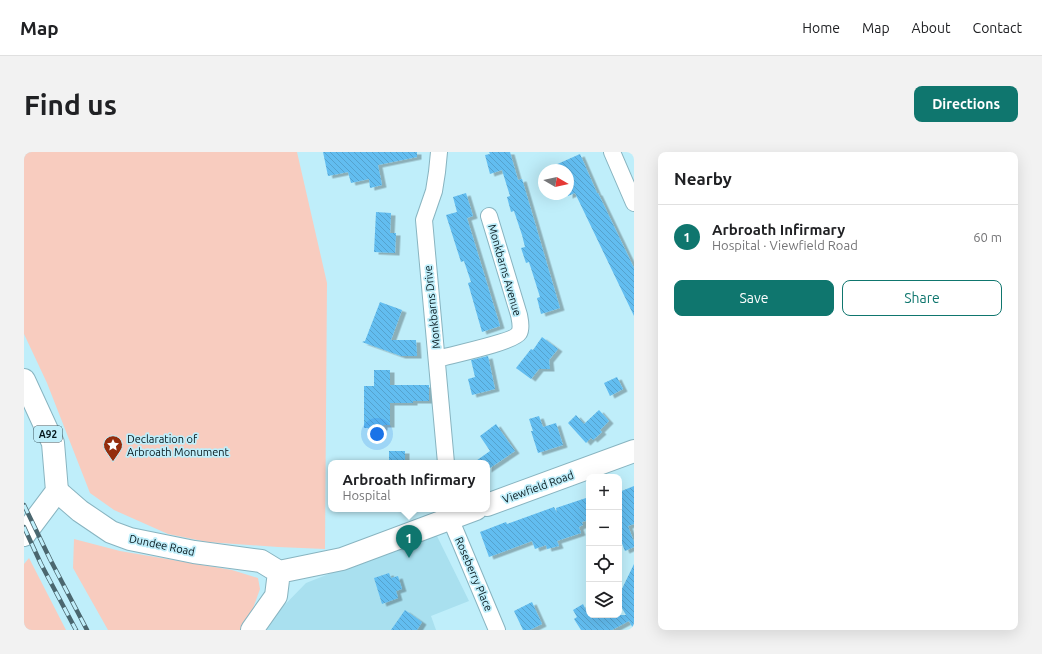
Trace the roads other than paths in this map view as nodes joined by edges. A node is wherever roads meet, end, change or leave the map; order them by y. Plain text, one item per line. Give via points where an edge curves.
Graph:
1 (439, 152) edge
2 (612, 152) edge
3 (634, 202) edge
4 (489, 216) dead end
5 (437, 359) junction
6 (24, 380) edge
7 (634, 451) edge
8 (446, 460) edge
9 (57, 491) junction
10 (490, 504) edge
11 (460, 512) edge
12 (450, 514) edge
13 (24, 535) edge
14 (279, 572) junction
15 (252, 630) edge
16 (497, 630) edge

1 - 5 street, Monkbarns Drive via 434,191 424,220
2 - 3 street
4 - 5 street, Monkbarns Avenue via 519,315 520,332 503,341
5 - 8 street, Monkbarns Drive
6 - 9 main road, A92 via 52,443
7 - 10 main road, Viewfield Road
9 - 13 main road
9 - 14 main road, Dundee Road via 80,511 111,532 130,539 194,552 261,561
11 - 12 main road
12 - 14 main road via 342,559
12 - 16 street, Roseberry Place
14 - 15 main road via 276,596

